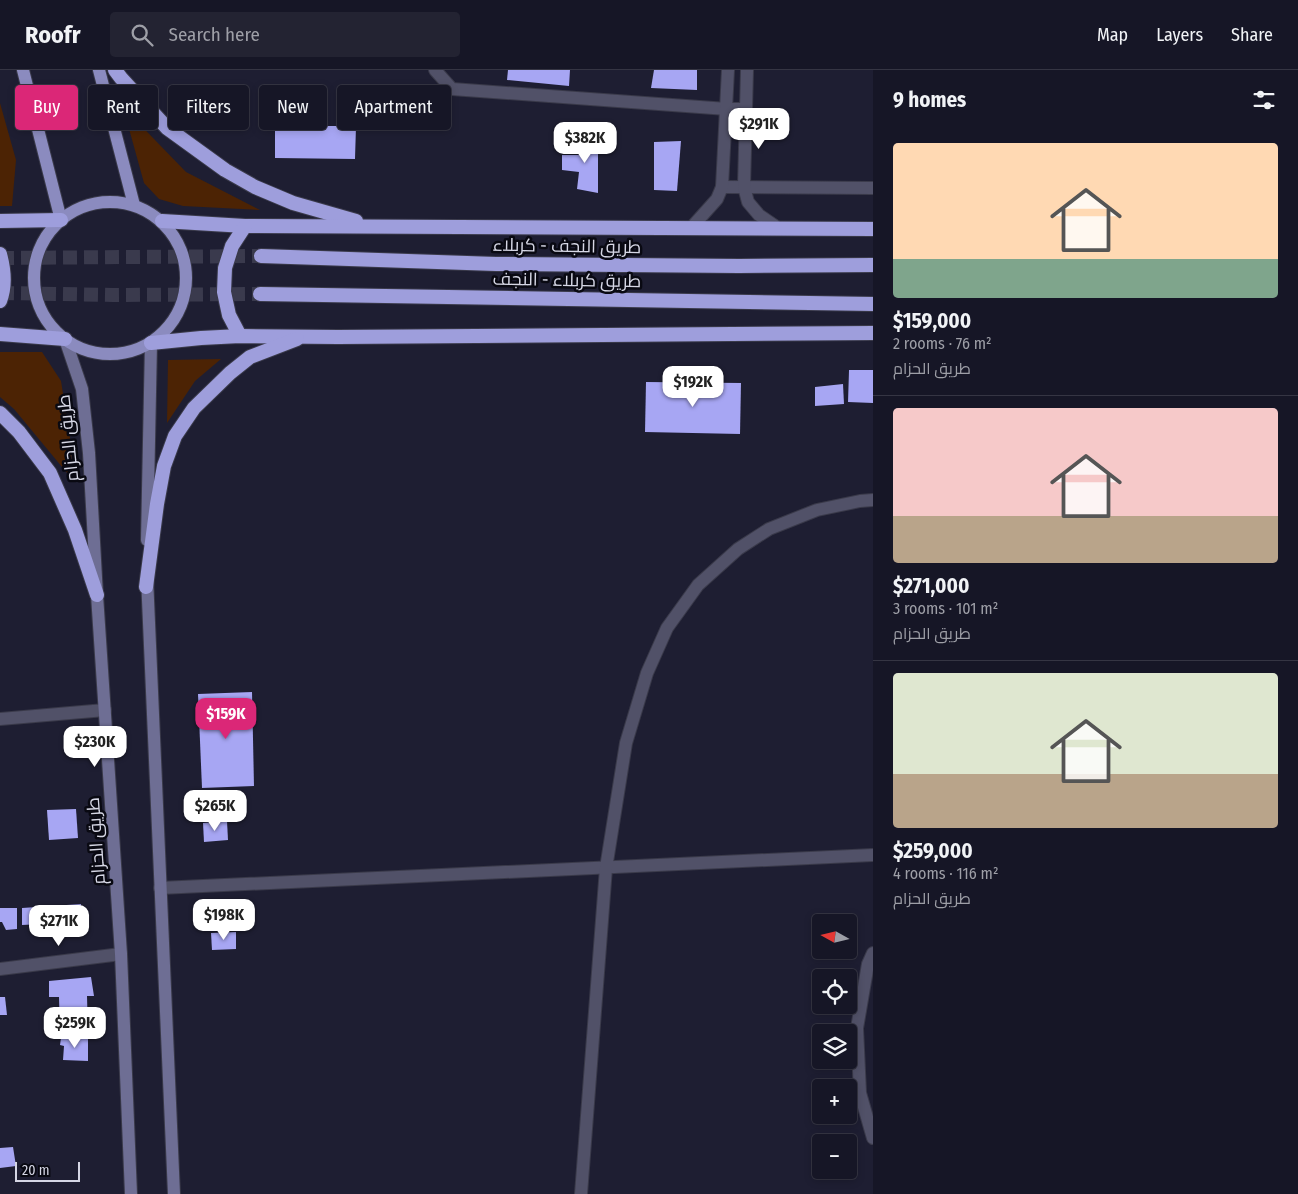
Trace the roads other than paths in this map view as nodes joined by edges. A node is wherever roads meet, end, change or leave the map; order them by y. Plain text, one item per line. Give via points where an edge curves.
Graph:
1 (23, 70) edge
2 (99, 70) edge
3 (115, 70) edge
4 (435, 70) edge
5 (728, 70) edge
6 (747, 70) edge
7 (727, 109) junction
8 (746, 109) junction
9 (722, 187) junction
10 (744, 187) junction
11 (873, 188) edge
12 (134, 205) junction
13 (61, 220) junction
14 (0, 221) edge
15 (162, 221) junction
16 (245, 226) junction
17 (373, 226) junction
18 (691, 228) junction
19 (778, 228) junction
20 (873, 229) edge
21 (0, 254) edge
22 (261, 256) tunnel mouth
23 (873, 265) edge
24 (260, 294) tunnel mouth
25 (0, 301) edge
26 (873, 304) edge
27 (873, 333) edge
28 (0, 334) edge
29 (240, 336) junction
30 (305, 336) junction
31 (65, 339) junction
32 (151, 343) junction
33 (0, 413) edge
34 (873, 500) edge
35 (146, 587) junction
36 (97, 595) junction
37 (104, 710) junction
38 (0, 719) edge
39 (873, 855) edge
40 (606, 868) junction
41 (160, 888) junction
42 (873, 953) edge
43 (121, 954) junction
44 (0, 969) edge
45 (873, 1138) edge
46 (131, 1194) edge
47 (174, 1194) edge
48 (581, 1194) edge

1 - 13 main road
2 - 12 main road
3 - 17 highway via 167,128 225,170 293,203
4 - 7 street via 452,89
5 - 7 street
6 - 8 street
7 - 8 street
7 - 9 street
8 - 10 street
9 - 10 street
9 - 18 street via 717,199
10 - 11 street
10 - 19 street via 748,202 759,215
12 - 13 main road via 95,203 77,209
12 - 15 main road
13 - 14 highway
13 - 31 main road via 46,237 37,258 34,281 38,303 49,323
15 - 16 highway
15 - 32 main road via 178,244 186,270 184,298 171,323
16 - 17 highway
16 - 29 highway via 232,246 225,268 224,292 229,315
17 - 18 highway
18 - 19 highway
19 - 20 highway
21 - 25 highway via 4,275
22 - 23 highway, طريق النجف - کربلاء via 496,264
24 - 26 highway, طريق کربلاء - النجف
27 - 30 highway
28 - 31 highway
29 - 30 highway
29 - 32 highway
30 - 35 highway via 250,357 194,408 175,436 164,466
31 - 32 main road via 85,350 108,354 130,352
31 - 36 main road, طريق الحزام via 82,389
32 - 35 main road
33 - 36 highway via 20,432 50,473 75,530
34 - 40 street via 817,510 769,529 738,549 698,585 667,628 647,673 626,744
35 - 41 main road
36 - 37 main road, طريق الحزام
37 - 38 street
37 - 43 main road, طريق الحزام
39 - 40 street
40 - 41 street
40 - 48 street
41 - 47 main road
42 - 45 street via 868,964 857,1028 860,1093
43 - 44 street
43 - 46 main road, طريق الحزام

